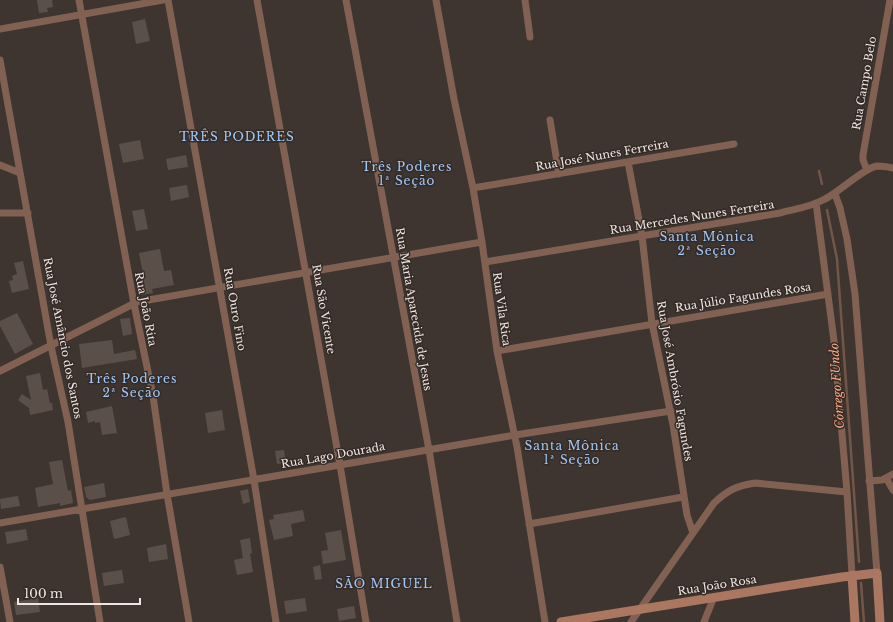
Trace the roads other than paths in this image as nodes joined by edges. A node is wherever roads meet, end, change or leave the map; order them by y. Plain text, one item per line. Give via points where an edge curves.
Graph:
1 (79, 0) edge
2 (162, 0) edge
3 (168, 0) edge
4 (257, 0) edge
5 (346, 0) edge
6 (436, 0) edge
7 (524, 0) edge
8 (890, 0) edge
9 (81, 14) junction
10 (0, 29) edge
11 (530, 36) dead end
12 (0, 60) edge
13 (550, 120) dead end
14 (734, 144) dead end
15 (628, 162) junction
16 (0, 165) edge
17 (893, 168) edge
18 (867, 170) junction
19 (20, 173) junction
20 (559, 174) junction
21 (473, 188) junction
22 (830, 197) junction
23 (816, 204) junction
24 (0, 213) edge
25 (28, 213) junction
26 (642, 236) junction
27 (482, 242) junction
28 (393, 258) junction
29 (485, 262) junction
30 (306, 274) junction
31 (220, 289) junction
32 (828, 294) junction
33 (134, 304) junction
34 (652, 323) junction
35 (51, 346) junction
36 (497, 351) junction
37 (0, 371) edge
38 (671, 411) junction
39 (515, 435) junction
40 (428, 450) junction
41 (340, 465) junction
42 (893, 474) edge
43 (886, 478) junction
44 (254, 480) junction
45 (869, 481) junction
46 (893, 490) edge
47 (847, 492) junction
48 (167, 494) junction
49 (683, 497) junction
50 (81, 509) junction
51 (0, 523) edge
52 (529, 524) junction
53 (693, 533) junction
54 (0, 567) edge
55 (877, 573) junction
56 (852, 575) junction
57 (714, 597) junction
58 (640, 610) junction
59 (10, 622) edge
60 (100, 622) edge
61 (189, 622) edge
62 (276, 622) edge
63 (366, 622) edge
64 (457, 622) edge
65 (545, 622) edge
66 (561, 622) edge
67 (631, 622) edge
68 (704, 622) edge
69 (854, 622) edge
70 (880, 622) edge

1 - 9 street, Rua João Rita
2 - 9 street
3 - 31 street, Rua Ouro Fino
4 - 30 street, Rua São Vicente
5 - 28 street, Rua Maria Aparecida de Jesus
6 - 21 street, Rua Vila Rica
7 - 11 street
8 - 18 street, Rua Campo Belo via 863,155
9 - 10 street
9 - 33 street, Rua João Rita
12 - 19 street, Rua José Amâncio dos Santos
13 - 20 street
14 - 15 street, Rua José Nunes Ferreira
15 - 20 street, Rua José Nunes Ferreira
15 - 26 street, Rua José Ambrósio Fagundes
16 - 19 street
17 - 18 street, Rua Mercedes Nunes Ferreira via 877,166
18 - 22 street, Rua Mercedes Nunes Ferreira
19 - 25 street, Rua José Amâncio dos Santos
20 - 21 street, Rua José Nunes Ferreira
21 - 27 street, Rua Vila Rica
22 - 23 street, Rua Mercedes Nunes Ferreira
22 - 45 street via 840,208 854,286
23 - 26 street, Rua Mercedes Nunes Ferreira via 780,213
23 - 32 street
24 - 25 street
25 - 35 street, Rua José Amâncio dos Santos
26 - 29 street, Rua Mercedes Nunes Ferreira
26 - 34 street, Rua José Ambrósio Fagundes
27 - 28 street
27 - 29 street, Rua Vila Rica
28 - 30 street
28 - 40 street, Rua Maria Aparecida de Jesus
29 - 36 street, Rua Vila Rica
30 - 31 street
30 - 41 street, Rua São Vicente
31 - 33 street
31 - 44 street, Rua Ouro Fino
32 - 34 street, Rua Júlio Fagundes Rosa
32 - 47 street
33 - 35 street
33 - 48 street, Rua João Rita via 153,396
34 - 36 street, Rua Júlio Fagundes Rosa
34 - 38 street, Rua José Ambrósio Fagundes
35 - 37 street
35 - 50 street, Rua José Amâncio dos Santos via 68,422
36 - 39 street, Rua Vila Rica
38 - 39 street, Rua Lago Dourada
38 - 49 street, Rua José Ambrósio Fagundes
39 - 40 street, Rua Lago Dourada
39 - 52 street, Rua Vila Rica
40 - 41 street, Rua Lago Dourada
40 - 64 street, Rua Maria Aparecida de Jesus
41 - 44 street, Rua Lago Dourada
41 - 63 street, Rua São Vicente
42 - 43 street
43 - 45 street
43 - 46 street
44 - 48 street, Rua Lago Dourada
44 - 62 street, Rua Ouro Fino
45 - 55 street
47 - 53 street via 755,483 743,485 732,489 714,504
47 - 56 street
48 - 50 street, Rua Lago Dourada
48 - 61 street, Rua João Rita
49 - 52 street
49 - 53 street, Rua José Ambrósio Fagundes
50 - 51 street, Rua Lago Dourada
50 - 60 street, Rua José Amâncio dos Santos
52 - 65 street, Rua Vila Rica
53 - 58 street
54 - 59 street
55 - 56 main road, Rua João Rosa
55 - 70 main road
56 - 57 main road, Rua João Rosa
56 - 69 main road
57 - 58 main road, Rua João Rosa
57 - 68 street
58 - 66 main road, Rua João Rosa
58 - 67 street

